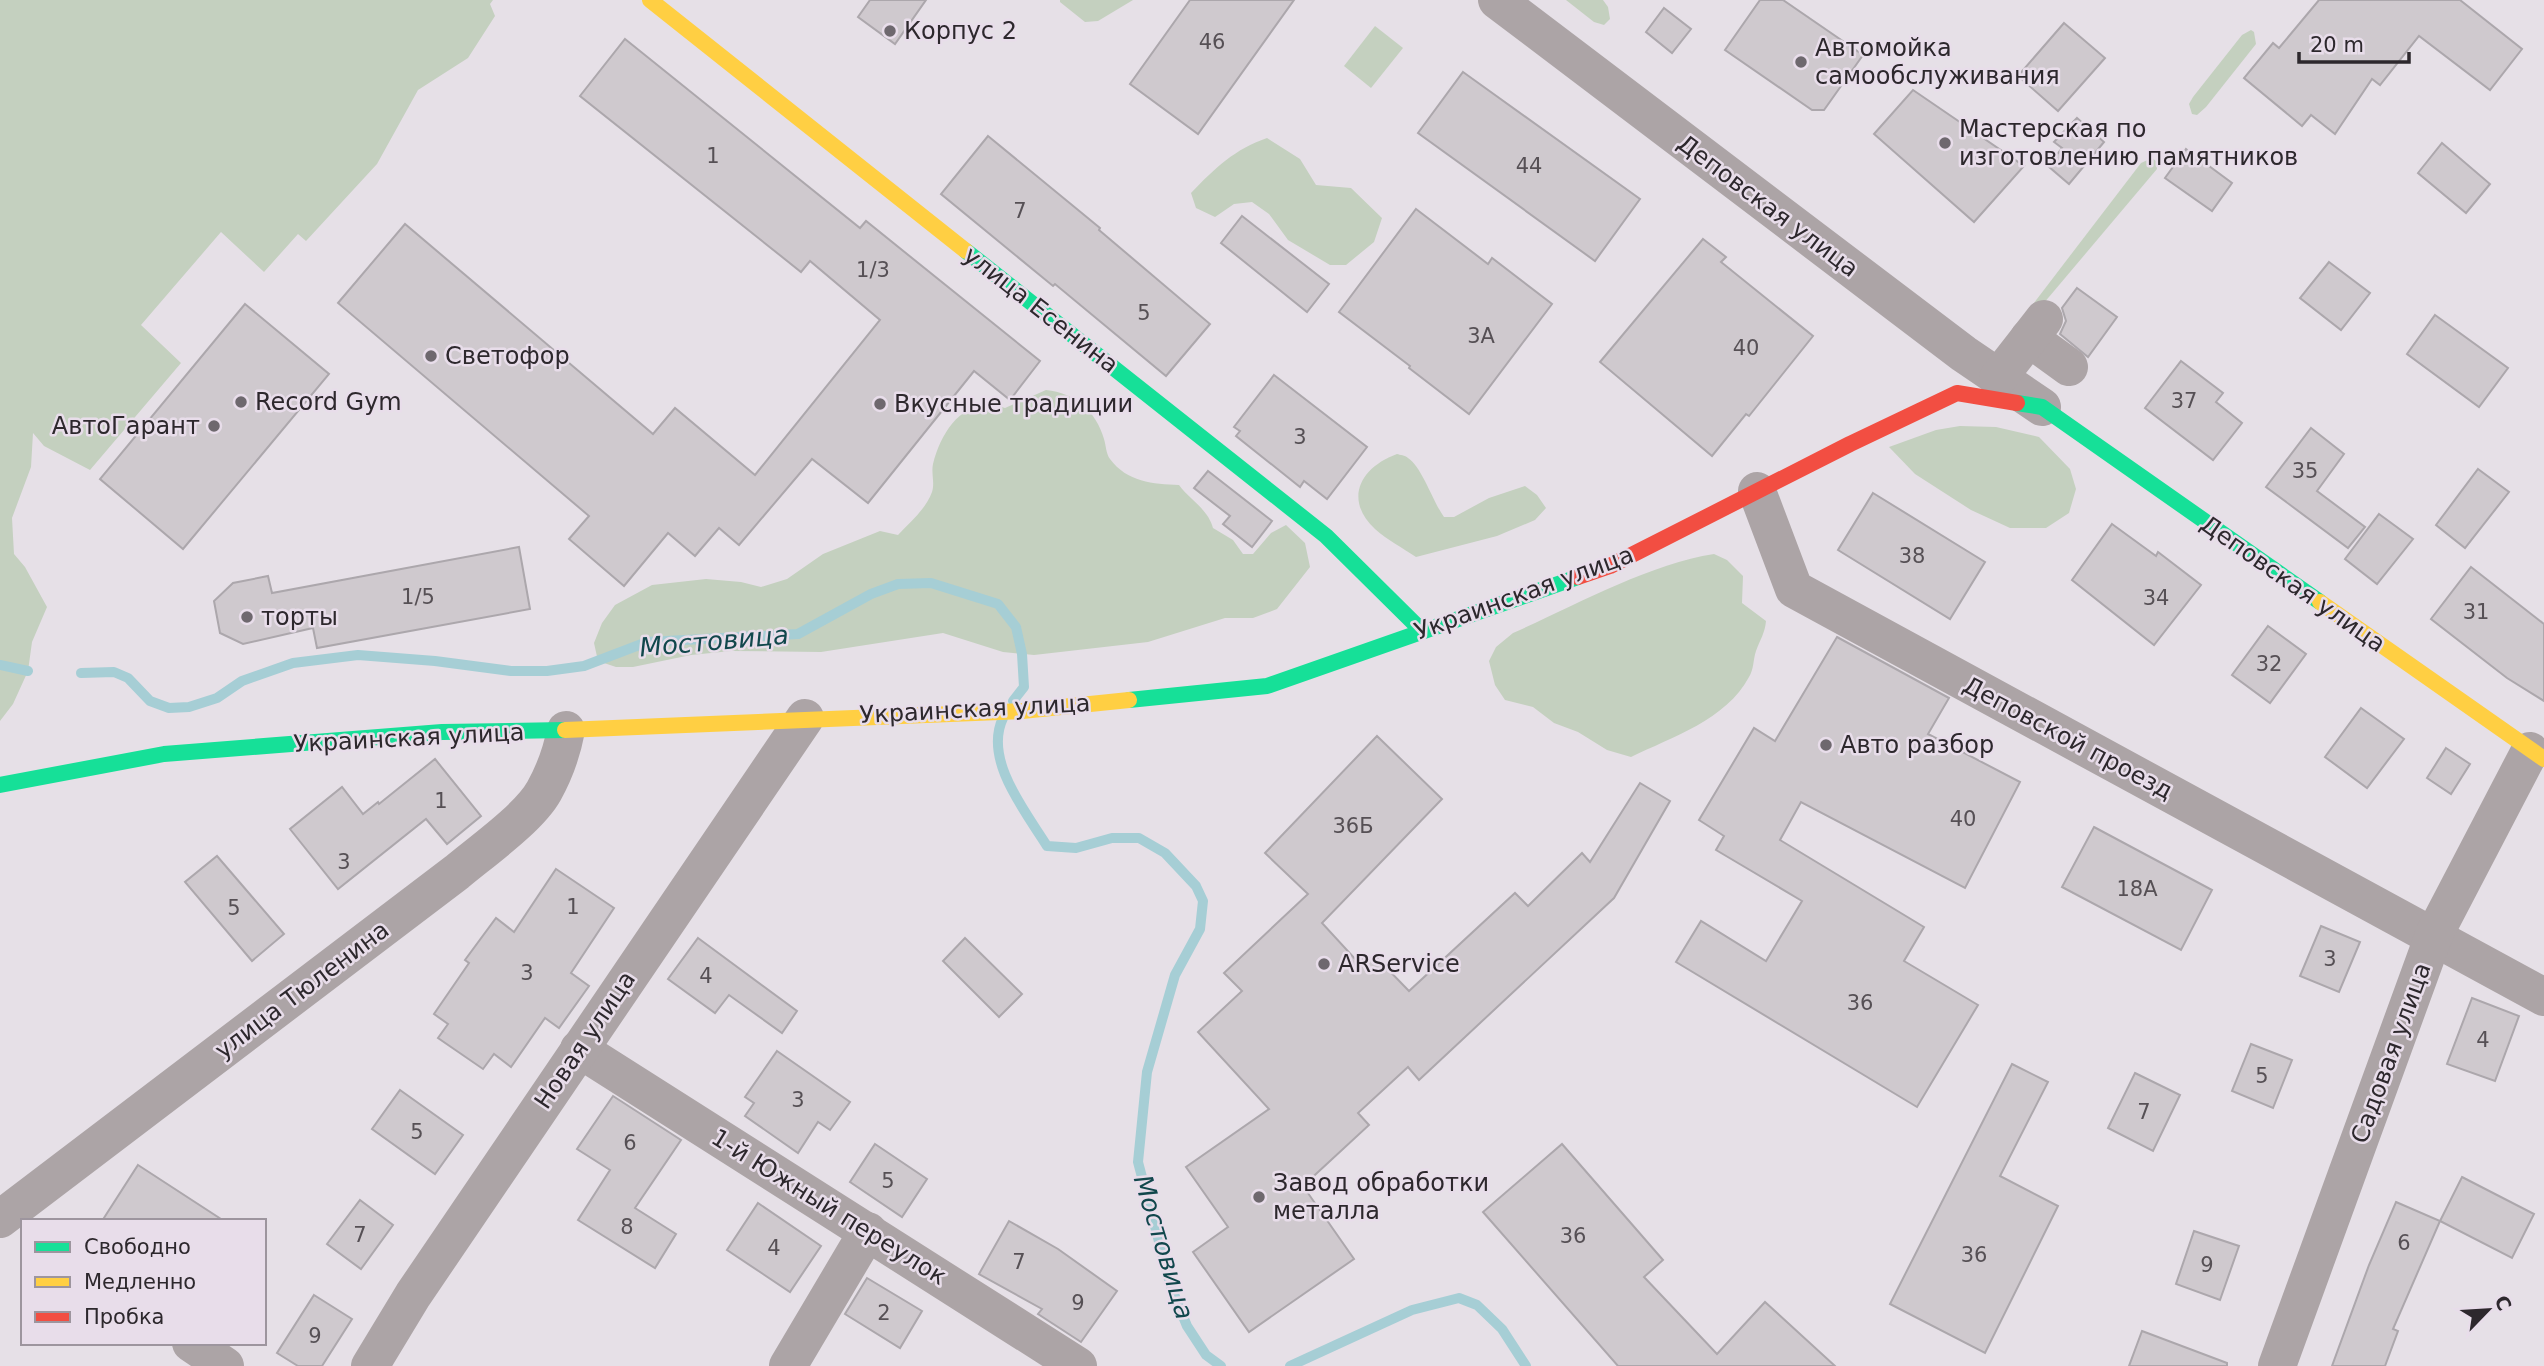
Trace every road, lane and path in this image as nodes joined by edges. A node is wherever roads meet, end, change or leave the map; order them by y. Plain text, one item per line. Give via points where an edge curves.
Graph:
1 (650, 0) edge
2 (1497, 0) edge
3 (2069, 367) dead end
4 (1998, 378) junction
5 (2042, 407) junction
6 (1898, 421) joint
7 (1757, 491) junction
8 (1422, 631) junction
9 (804, 718) junction
10 (566, 730) junction
11 (2537, 755) edge
12 (0, 785) edge
13 (2434, 935) junction
14 (2544, 997) edge
15 (579, 1049) junction
16 (8, 1223) edge
17 (868, 1231) junction
18 (194, 1345) edge
19 (225, 1366) edge
20 (370, 1366) edge
21 (788, 1366) edge
22 (1078, 1366) edge
23 (2277, 1366) edge

1 - 8 main road, улица Есенина via 1326,536
2 - 4 street, Деповская улица
3 - 4 street via 2037,329
4 - 5 street, Деповская улица
5 - 6 main road, Деповская улица via 1957,393
5 - 11 main road, Деповская улица
6 - 7 main road, Украинская улица
7 - 8 main road, Украинская улица via 1610,566
7 - 13 street, Деповской проезд via 1794,589
8 - 9 main road, Украинская улица via 1267,686 1022,710
9 - 10 main road, Украинская улица
9 - 15 street, Новая улица
10 - 12 main road, Украинская улица via 442,732 164,754
10 - 16 street, улица Тюленина via 544,793 513,825
11 - 13 street, Садовая улица
13 - 14 street, Деповской проезд
13 - 23 street, Садовая улица
15 - 17 street, 1-й Южный переулок
15 - 20 street, Новая улица
17 - 21 street
17 - 22 street, 1-й Южный переулок
18 - 19 street

